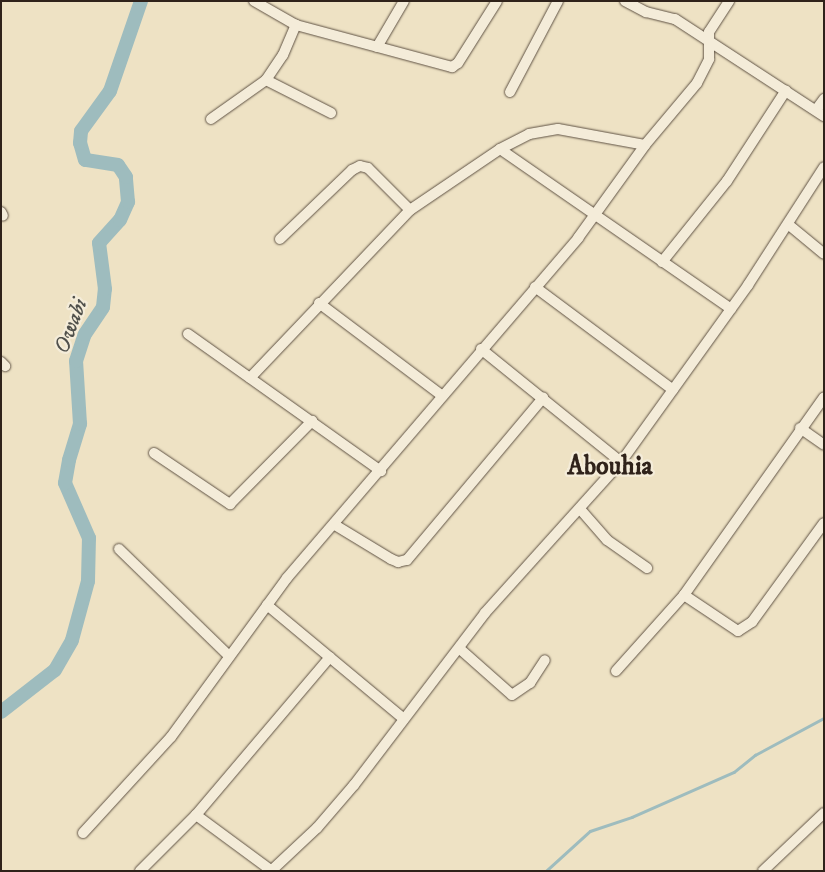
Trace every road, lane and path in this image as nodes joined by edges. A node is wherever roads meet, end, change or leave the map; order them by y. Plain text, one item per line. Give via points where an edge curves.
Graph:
1 (254, 1) edge
2 (404, 1) edge
3 (497, 1) edge
4 (558, 1) edge
5 (625, 1) edge
6 (729, 1) edge
7 (296, 25) junction
8 (708, 40) junction
9 (377, 47) junction
10 (266, 80) junction
11 (786, 90) junction
12 (510, 92) dead end
13 (824, 99) edge
14 (330, 113) dead end
15 (820, 113) edge
16 (211, 119) dead end
17 (645, 145) junction
18 (500, 149) junction
19 (824, 167) edge
20 (410, 210) junction
21 (595, 216) junction
22 (789, 225) junction
23 (280, 239) dead end
24 (824, 254) edge
25 (662, 262) junction
26 (535, 287) junction
27 (319, 303) junction
28 (731, 309) junction
29 (188, 334) dead end
30 (481, 349) junction
31 (250, 378) junction
32 (673, 390) junction
33 (441, 395) junction
34 (543, 398) junction
35 (824, 398) edge
36 (312, 421) junction
37 (800, 428) junction
38 (824, 445) edge
39 (154, 454) dead end
40 (621, 462) junction
41 (381, 471) junction
42 (580, 509) junction
43 (824, 523) edge
44 (335, 525) junction
45 (119, 549) dead end
46 (647, 568) dead end
47 (684, 595) junction
48 (267, 605) junction
49 (460, 649) junction
50 (229, 656) junction
51 (330, 656) junction
52 (545, 660) dead end
53 (616, 671) dead end
54 (404, 719) junction
55 (824, 813) edge
56 (196, 814) junction
57 (83, 833) dead end
58 (140, 871) edge
59 (272, 871) edge
60 (763, 871) edge

1 - 7 street
2 - 9 street
3 - 9 street via 454,66
4 - 12 street
5 - 8 street via 646,12 675,20
6 - 8 street via 714,22
7 - 9 street
7 - 10 street
8 - 11 street
8 - 17 street via 706,68 679,107
10 - 14 street
10 - 16 street
11 - 15 street
11 - 25 street via 727,180
13 - 15 street
17 - 18 street via 558,129 528,134
17 - 21 street
18 - 20 street
18 - 21 street
19 - 22 street
20 - 23 street via 368,168 360,166
20 - 27 street
21 - 25 street
21 - 26 street
22 - 24 street
22 - 28 street
25 - 28 street
26 - 30 street
26 - 32 street
27 - 31 street
27 - 33 street
28 - 32 street
29 - 31 street
30 - 33 street
30 - 34 street
31 - 36 street
32 - 40 street
33 - 41 street
34 - 40 street
34 - 44 street via 407,560 398,562 391,559
35 - 37 street
36 - 39 street via 230,504
36 - 41 street
37 - 38 street
37 - 47 street
40 - 42 street
41 - 44 street
42 - 46 street via 608,540
42 - 49 street via 486,613
43 - 47 street via 752,622 738,632
44 - 48 street
45 - 50 street
47 - 53 street
48 - 50 street
48 - 51 street
49 - 52 street via 512,694 530,683
49 - 54 street
50 - 57 street via 171,737
51 - 54 street
51 - 56 street
54 - 59 street via 329,814
55 - 60 street
56 - 58 street
56 - 59 street

